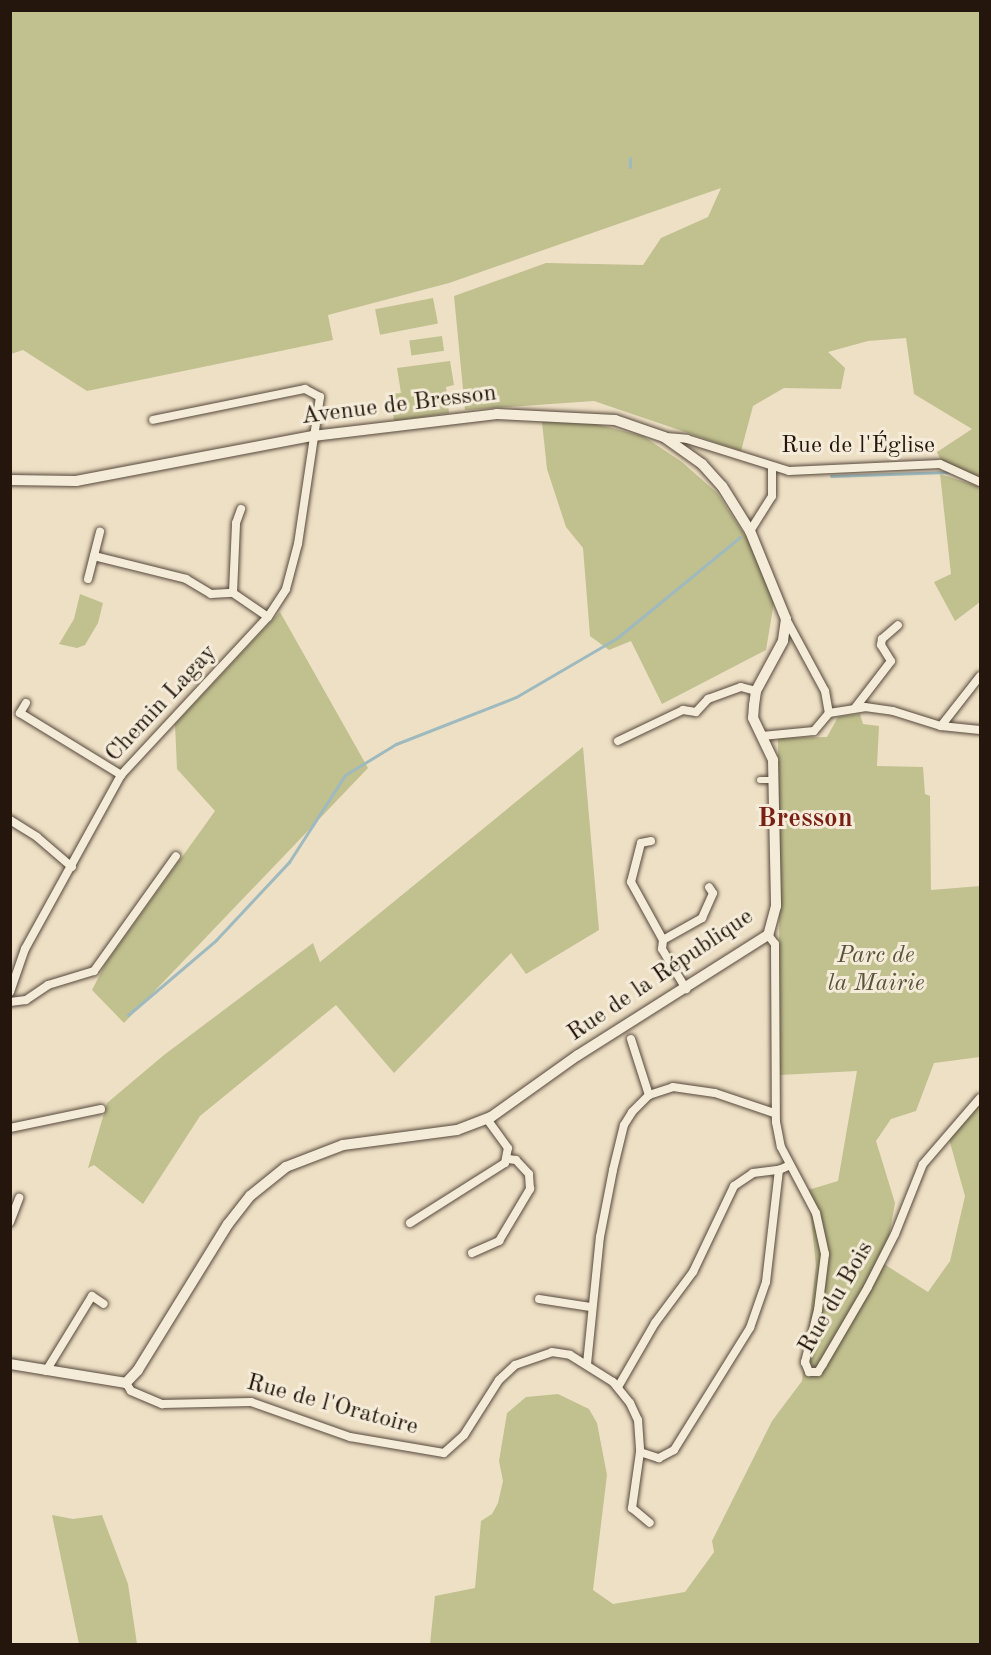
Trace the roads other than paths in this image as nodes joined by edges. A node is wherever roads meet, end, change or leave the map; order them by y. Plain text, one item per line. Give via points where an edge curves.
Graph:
1 (153, 420) dead end
2 (314, 436) junction
3 (664, 437) junction
4 (772, 467) junction
5 (10, 480) edge
6 (981, 482) edge
7 (241, 509) dead end
8 (750, 531) junction
9 (100, 532) dead end
10 (94, 556) junction
11 (87, 579) dead end
12 (233, 592) junction
13 (268, 617) junction
14 (786, 619) junction
15 (898, 625) dead end
16 (981, 676) edge
17 (756, 691) junction
18 (26, 703) dead end
19 (855, 708) junction
20 (829, 713) junction
21 (941, 726) junction
22 (981, 730) edge
23 (762, 736) junction
24 (618, 741) dead end
25 (121, 775) junction
26 (760, 780) dead end
27 (776, 780) junction
28 (10, 820) edge
29 (651, 841) dead end
30 (176, 856) dead end
31 (72, 867) junction
32 (709, 887) dead end
33 (768, 935) junction
34 (663, 940) junction
35 (686, 989) junction
36 (10, 992) edge
37 (10, 1002) edge
38 (631, 1039) dead end
39 (649, 1095) junction
40 (981, 1098) edge
41 (101, 1109) dead end
42 (774, 1113) junction
43 (487, 1119) junction
44 (10, 1128) edge
45 (508, 1159) junction
46 (790, 1165) junction
47 (779, 1170) junction
48 (19, 1198) dead end
49 (10, 1222) edge
50 (410, 1223) dead end
51 (472, 1253) dead end
52 (539, 1299) dead end
53 (104, 1304) dead end
54 (590, 1307) junction
55 (10, 1364) edge
56 (587, 1364) junction
57 (46, 1371) junction
58 (126, 1383) junction
59 (618, 1387) junction
60 (640, 1452) junction
61 (650, 1523) dead end

1 - 2 street, Chemin Lagay via 305,389 320,397
2 - 3 street, Avenue de Bresson via 521,413 615,420
2 - 5 street, Avenue de Bresson via 76,481
2 - 13 street, Chemin Lagay via 298,544 286,588
3 - 4 street, Rue de l'Église via 687,439
3 - 8 street, Avenue de Bresson via 702,464 722,486
4 - 6 street, Rue de l'Église via 789,471 940,464
4 - 8 street via 772,496
7 - 12 street via 236,523
8 - 14 street, Avenue de Bresson
9 - 10 street
10 - 11 street
10 - 12 street via 186,579 211,594
12 - 13 street
13 - 25 street, Chemin Lagay
14 - 17 street, Rue de la République via 783,641
14 - 20 street via 825,691
15 - 19 street via 882,639 881,645 891,661
16 - 21 street via 958,699
17 - 23 street, Rue de la République via 753,718
17 - 24 street via 741,687 708,699 696,712 683,710
18 - 25 street via 20,713
19 - 20 street
19 - 21 street via 893,711
20 - 23 street via 814,731
21 - 22 street
23 - 27 street, Rue de la République via 773,760
25 - 31 street, Chemin Lagay
26 - 27 street
27 - 33 street, Rue de la République via 776,906
28 - 31 street
29 - 34 street via 641,843 631,882
30 - 37 street via 94,971 48,985 26,1000
31 - 36 street, Chemin Lagay via 25,949
32 - 34 street via 713,894 702,918
33 - 35 street, Rue de la République
33 - 42 street, Rue du Bois via 775,944
34 - 35 street via 662,949
35 - 43 street, Rue de la République via 578,1055
38 - 39 street
39 - 42 street via 673,1087 689,1087
39 - 54 street via 624,1125
40 - 46 street, Rue du Bois via 923,1164 895,1234 868,1287 815,1373 807,1370 805,1362 818,1310 825,1254 816,1213
41 - 44 street
42 - 46 street, Rue du Bois
43 - 45 street via 508,1148
43 - 58 street, Rue de la République via 457,1130 343,1145 286,1167 250,1196 228,1224 138,1370
45 - 50 street
45 - 51 street via 516,1160 528,1174 530,1189 499,1241
46 - 47 street
47 - 59 street via 753,1173 734,1186 693,1272 655,1323
47 - 60 street via 766,1282 750,1328 674,1450 655,1459
48 - 49 street
52 - 54 street
53 - 57 street via 92,1296
54 - 56 street
55 - 57 street
56 - 58 street, Rue de l'Oratoire via 552,1352 515,1365 499,1380 464,1435 444,1452 350,1437 251,1402 162,1404 131,1391
56 - 59 street, Rue de l'Oratoire
57 - 58 street
59 - 60 street, Rue de l'Oratoire via 638,1420
60 - 61 street, Rue de l'Oratoire via 632,1509

